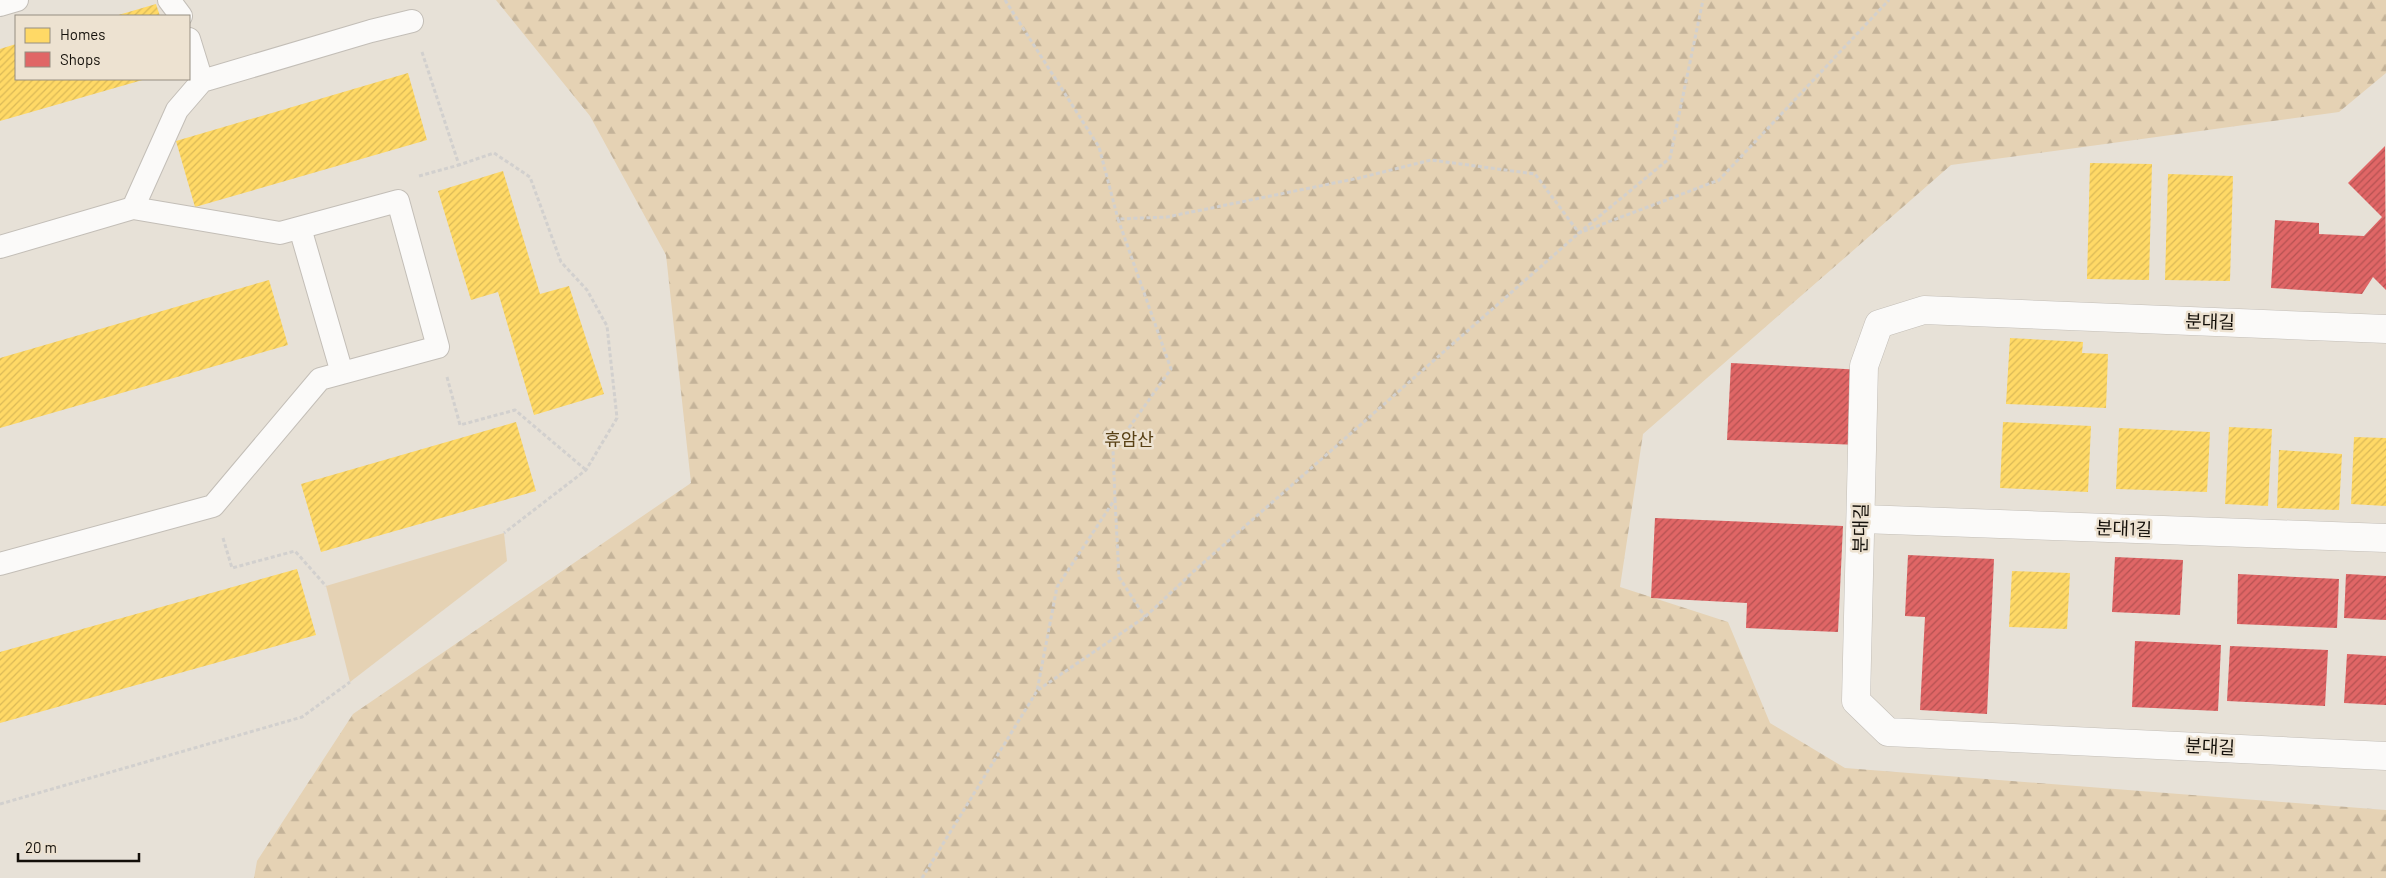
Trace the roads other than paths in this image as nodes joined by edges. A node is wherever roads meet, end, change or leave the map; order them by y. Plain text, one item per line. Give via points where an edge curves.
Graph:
1 (17, 0) edge
2 (169, 0) edge
3 (0, 5) edge
4 (181, 15) edge
5 (412, 21) road end
6 (190, 42) edge
7 (202, 81) junction
8 (133, 208) junction
9 (300, 228) junction
10 (0, 247) edge
11 (2386, 329) edge
12 (342, 373) junction
13 (1862, 519) junction
14 (2386, 538) edge
15 (0, 564) edge
16 (2386, 756) edge

1 - 3 lane
2 - 4 lane
5 - 7 lane
6 - 7 lane
7 - 8 lane via 177,110
8 - 9 lane via 280,233
8 - 10 lane
9 - 12 lane
9 - 12 lane via 398,201 438,347
11 - 13 street, 분대길 via 1924,310 1879,324 1864,366
12 - 15 lane via 320,379 213,506
13 - 14 street, 분대1길
13 - 16 street, 분대길 via 1856,701 1888,732

